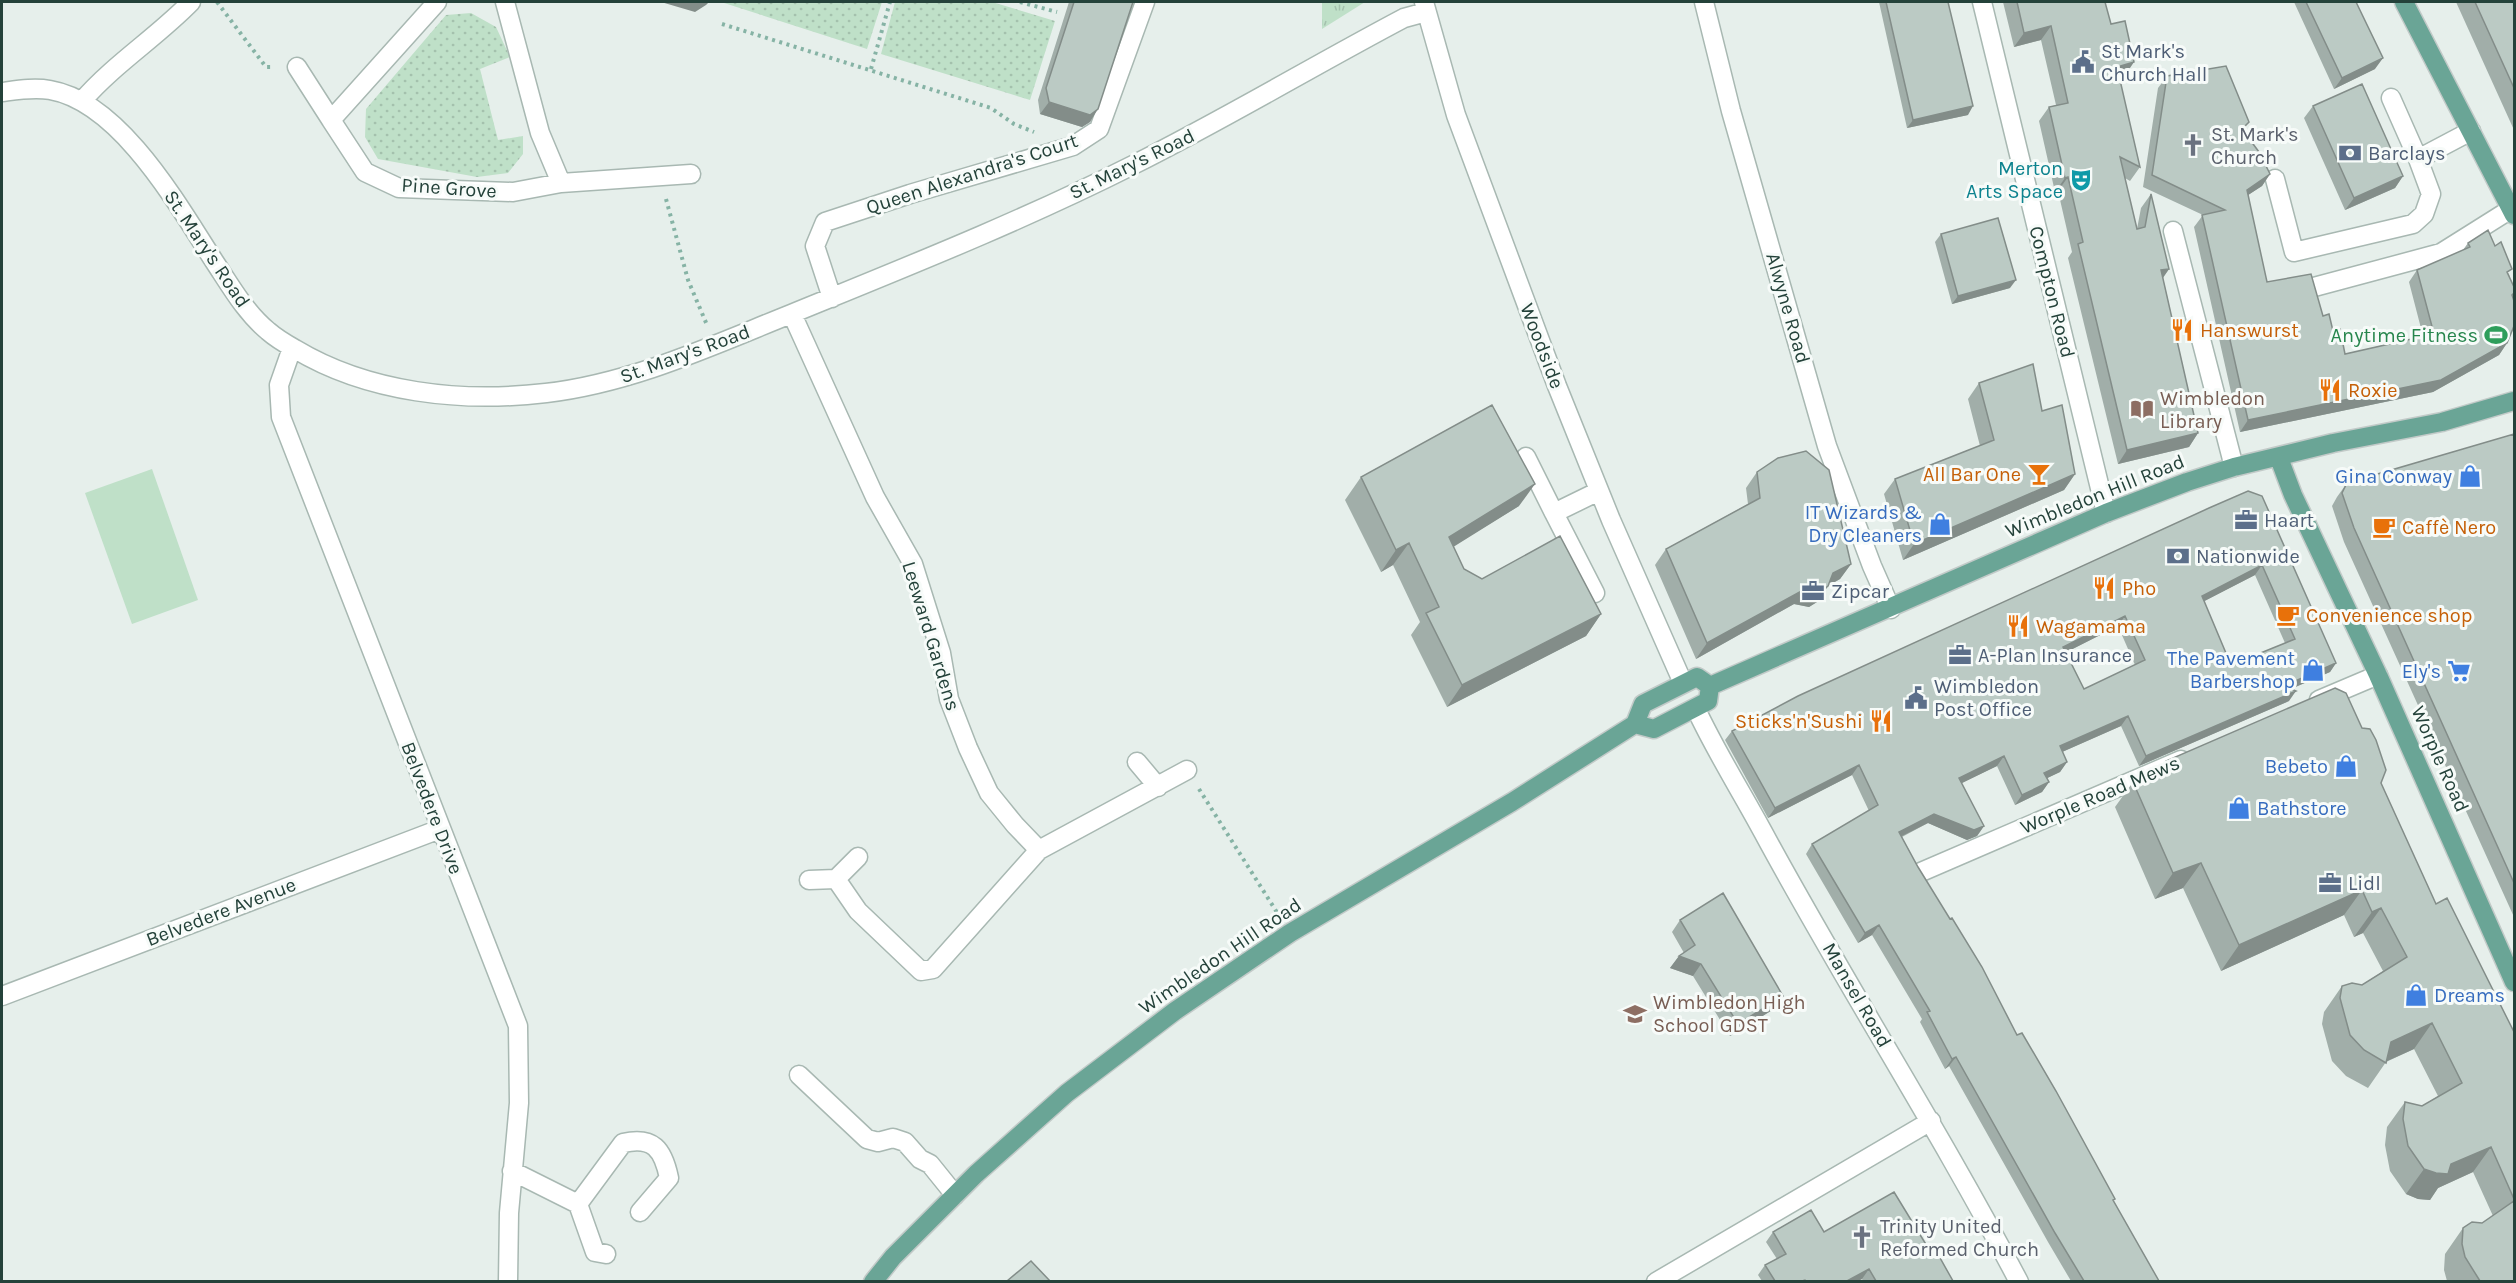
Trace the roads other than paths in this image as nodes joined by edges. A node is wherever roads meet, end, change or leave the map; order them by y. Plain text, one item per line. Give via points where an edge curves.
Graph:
1 (191, 2) edge
2 (437, 2) edge
3 (505, 2) edge
4 (1145, 2) edge
5 (1704, 2) edge
6 (1982, 2) edge
7 (2403, 2) edge
8 (1425, 7) edge
9 (297, 67) road end
10 (2, 92) edge
11 (2391, 98) dead end
12 (82, 101) junction
13 (331, 120) junction
14 (2471, 131) junction
15 (2418, 159) junction
16 (692, 174) dead end
17 (2275, 179) dead end
18 (561, 183) junction
19 (2513, 212) edge
20 (2173, 231) dead end
21 (2314, 286) edge
22 (832, 298) junction
23 (792, 314) junction
24 (292, 348) junction
25 (2514, 400) edge
26 (1526, 457) dead end
27 (2279, 458) junction
28 (2234, 467) junction
29 (1599, 491) junction
30 (1554, 513) junction
31 (2106, 513) junction
32 (1595, 593) dead end
33 (1891, 609) junction
34 (2378, 675) junction
35 (1683, 683) junction
36 (1710, 686) junction
37 (2300, 708) edge
38 (1696, 709) junction
39 (1635, 724) junction
40 (2192, 755) edge
41 (1137, 762) dead end
42 (1187, 770) road end
43 (1158, 787) junction
44 (440, 829) junction
45 (1039, 850) junction
46 (858, 857) dead end
47 (1921, 872) edge
48 (836, 879) junction
49 (809, 880) dead end
50 (2514, 982) edge
51 (2, 996) edge
52 (799, 1075) dead end
53 (1931, 1121) junction
54 (512, 1171) junction
55 (955, 1195) junction
56 (578, 1204) junction
57 (640, 1212) dead end
58 (606, 1254) dead end
59 (508, 1281) edge
60 (873, 1281) edge
61 (1656, 1281) edge
62 (2019, 1281) edge

1 - 12 street
2 - 13 street
3 - 18 street via 540,133
4 - 22 street, Queen Alexandra's Court via 1099,129 1073,146 825,222 815,246
5 - 33 street, Alwyne Road via 1731,111 1827,446
6 - 31 street, Compton Road
7 - 14 main road
8 - 22 street, St. Mary's Road via 1131,166
8 - 29 street, Woodside via 1456,115
9 - 13 street, Pine Grove
10 - 12 street, St. Mary's Road via 46,89
11 - 15 street
12 - 24 street, St. Mary's Road via 117,127 138,151 249,312 267,331
13 - 18 street, Pine Grove via 365,172 399,188 513,192
14 - 15 street
14 - 19 main road
15 - 17 street via 2431,194 2424,214 2413,224 2294,252
16 - 18 street, Pine Grove
19 - 21 street via 2441,253
20 - 28 street
22 - 23 street, St. Mary's Road
23 - 24 street, St. Mary's Road via 661,366 600,384 492,397 452,396 380,383 334,369
23 - 45 street, Leeward Gardens via 875,497 913,564 940,653 949,699 968,748 989,793
24 - 44 street, Belvedere Drive via 279,385 281,417
25 - 27 main road, Wimbledon Hill Road via 2442,422 2333,443
26 - 30 street
27 - 28 main road, Wimbledon Hill Road
27 - 34 main road, Worple Road
28 - 31 main road, Wimbledon Hill Road
29 - 30 street
29 - 35 street, Woodside
30 - 32 street
31 - 33 main road, Wimbledon Hill Road
33 - 36 main road, Wimbledon Hill Road
34 - 37 street
34 - 50 main road, Worple Road
35 - 36 main road via 1697,677
35 - 39 main road, Wimbledon Hill Road via 1643,705
36 - 38 main road via 1708,701
38 - 39 main road via 1654,729
38 - 53 street, Mansel Road via 1790,881
39 - 55 main road, Wimbledon Hill Road via 1290,933 1175,1011 1067,1094
40 - 47 street, Worple Road Mews
41 - 43 street
42 - 43 street
43 - 45 street
44 - 51 street, Belvedere Avenue
44 - 54 street, Belvedere Drive via 518,1026 519,1103
45 - 48 street via 933,969 921,971 858,910
46 - 48 street
48 - 49 street
52 - 55 street via 867,1139 878,1142 893,1138 905,1142 920,1160 930,1164
53 - 61 street
53 - 62 street, Mansel Road
54 - 56 street
54 - 59 street, Belvedere Drive
55 - 60 main road, Wimbledon Hill Road
56 - 57 street via 623,1143 640,1139 653,1145 665,1161 669,1178
56 - 58 street via 595,1252

